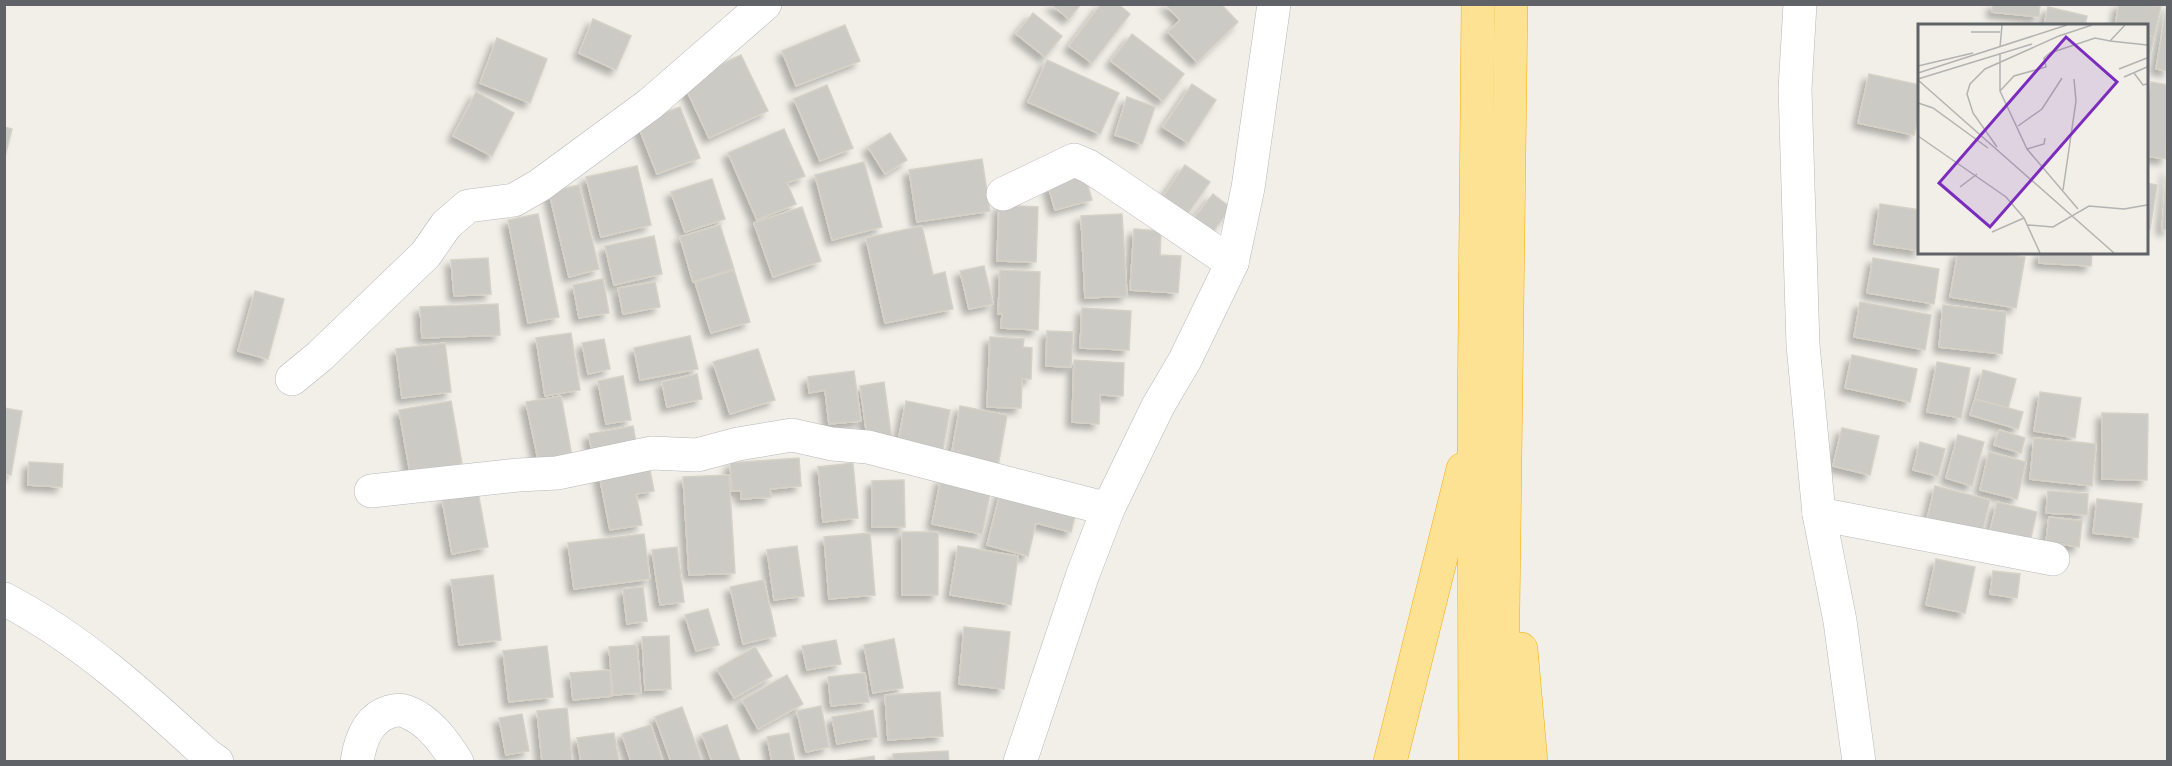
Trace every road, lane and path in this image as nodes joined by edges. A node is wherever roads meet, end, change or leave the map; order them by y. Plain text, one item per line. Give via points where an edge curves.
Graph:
1 (765, 4) edge
2 (1274, 4) edge
3 (1478, 4) edge
4 (1511, 4) edge
5 (1800, 4) edge
6 (1002, 194) dead end
7 (1232, 263) junction
8 (292, 378) dead end
9 (1474, 422) junction
10 (1505, 459) junction
11 (371, 491) dead end
12 (1108, 510) junction
13 (1819, 514) junction
14 (2053, 559) dead end
15 (4, 599) edge
16 (217, 762) edge
17 (357, 762) edge
18 (457, 762) edge
19 (1020, 762) edge
20 (1390, 762) edge
21 (1475, 762) edge
22 (1501, 762) edge
23 (1531, 762) edge
24 (1859, 762) edge

1 - 8 street via 650,104 540,185 514,200 468,206 446,225 426,254
2 - 7 street via 1248,188
3 - 9 highway
4 - 10 highway
5 - 13 street via 1795,89 1803,345
6 - 7 street via 1074,160 1088,165
7 - 12 street
9 - 20 highway
9 - 21 highway
10 - 22 highway
10 - 23 highway
11 - 12 street via 557,473 652,453 697,454 792,435 868,447
12 - 19 street
13 - 14 street
13 - 24 street via 1840,621
15 - 16 street via 74,641
17 - 18 street via 371,724 381,715 399,710 423,722 444,741

